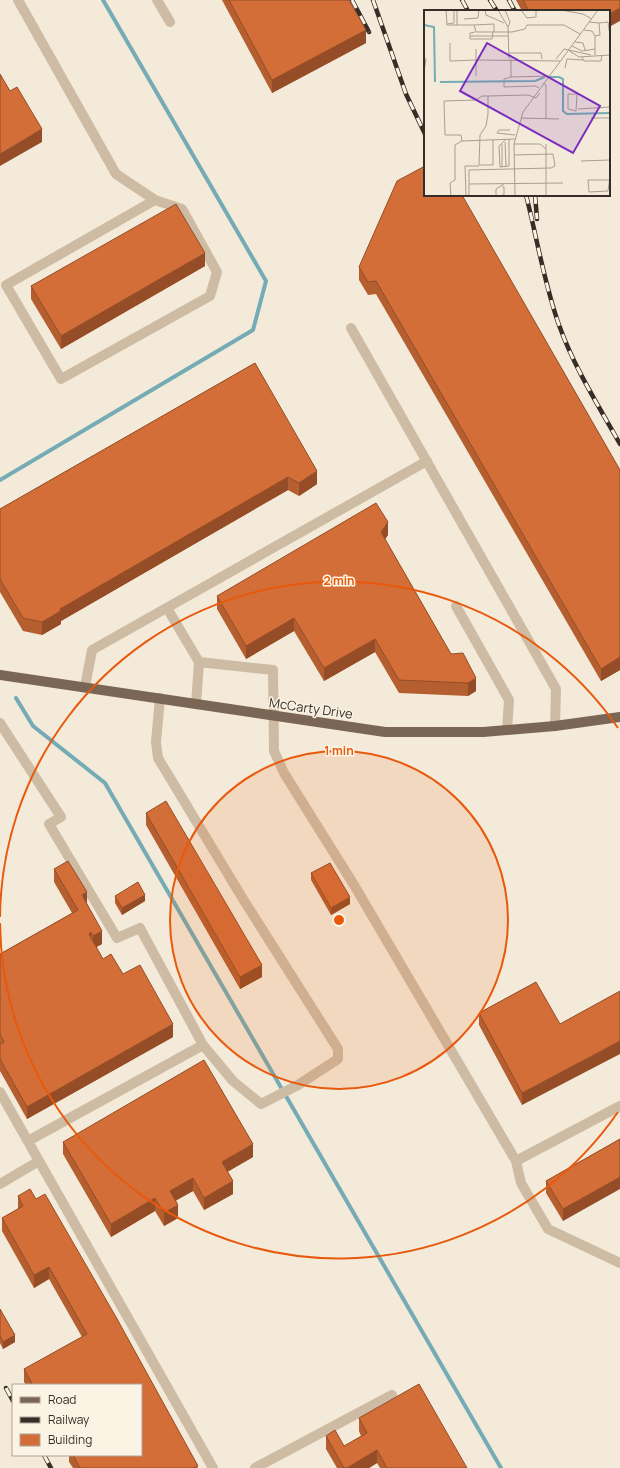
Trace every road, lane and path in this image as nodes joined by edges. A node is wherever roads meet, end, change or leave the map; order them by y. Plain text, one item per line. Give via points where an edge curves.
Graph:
1 (18, 0) edge
2 (157, 0) edge
3 (170, 22) dead end
4 (155, 200) junction
5 (351, 328) dead end
6 (427, 461) junction
7 (456, 606) dead end
8 (167, 608) junction
9 (200, 662) junction
10 (0, 675) edge
11 (85, 687) junction
12 (160, 698) junction
13 (196, 704) junction
14 (272, 715) junction
15 (620, 717) edge
16 (0, 723) edge
17 (555, 726) junction
18 (507, 730) junction
19 (203, 1045) junction
20 (0, 1092) edge
21 (620, 1106) edge
22 (28, 1141) junction
23 (39, 1161) junction
24 (516, 1161) junction
25 (0, 1184) edge
26 (620, 1263) edge
27 (392, 1395) dead end
28 (213, 1468) edge
29 (255, 1468) edge

1 - 4 lane via 116,174
2 - 3 lane
4 - 4 lane via 6,286 61,379 210,296 217,272 182,209
5 - 6 lane
6 - 8 lane
6 - 17 lane via 556,689
7 - 18 lane via 509,700
8 - 9 lane
8 - 11 lane via 92,650
9 - 13 lane
9 - 14 lane via 273,670
10 - 11 main road, McCarty Drive
11 - 12 main road, McCarty Drive
12 - 13 main road, McCarty Drive
12 - 19 lane via 156,742 158,758 338,1049 338,1059 292,1089 260,1104 233,1081
13 - 14 main road, McCarty Drive
14 - 18 main road, McCarty Drive via 386,732
14 - 24 lane via 274,751 284,773 354,886
15 - 17 main road, McCarty Drive
16 - 19 lane via 61,817 49,824 117,938 140,928
17 - 18 main road, McCarty Drive
19 - 22 lane
20 - 22 lane
21 - 24 lane
22 - 23 lane
23 - 25 lane
23 - 28 lane
24 - 26 lane via 521,1183 548,1229
27 - 29 lane

